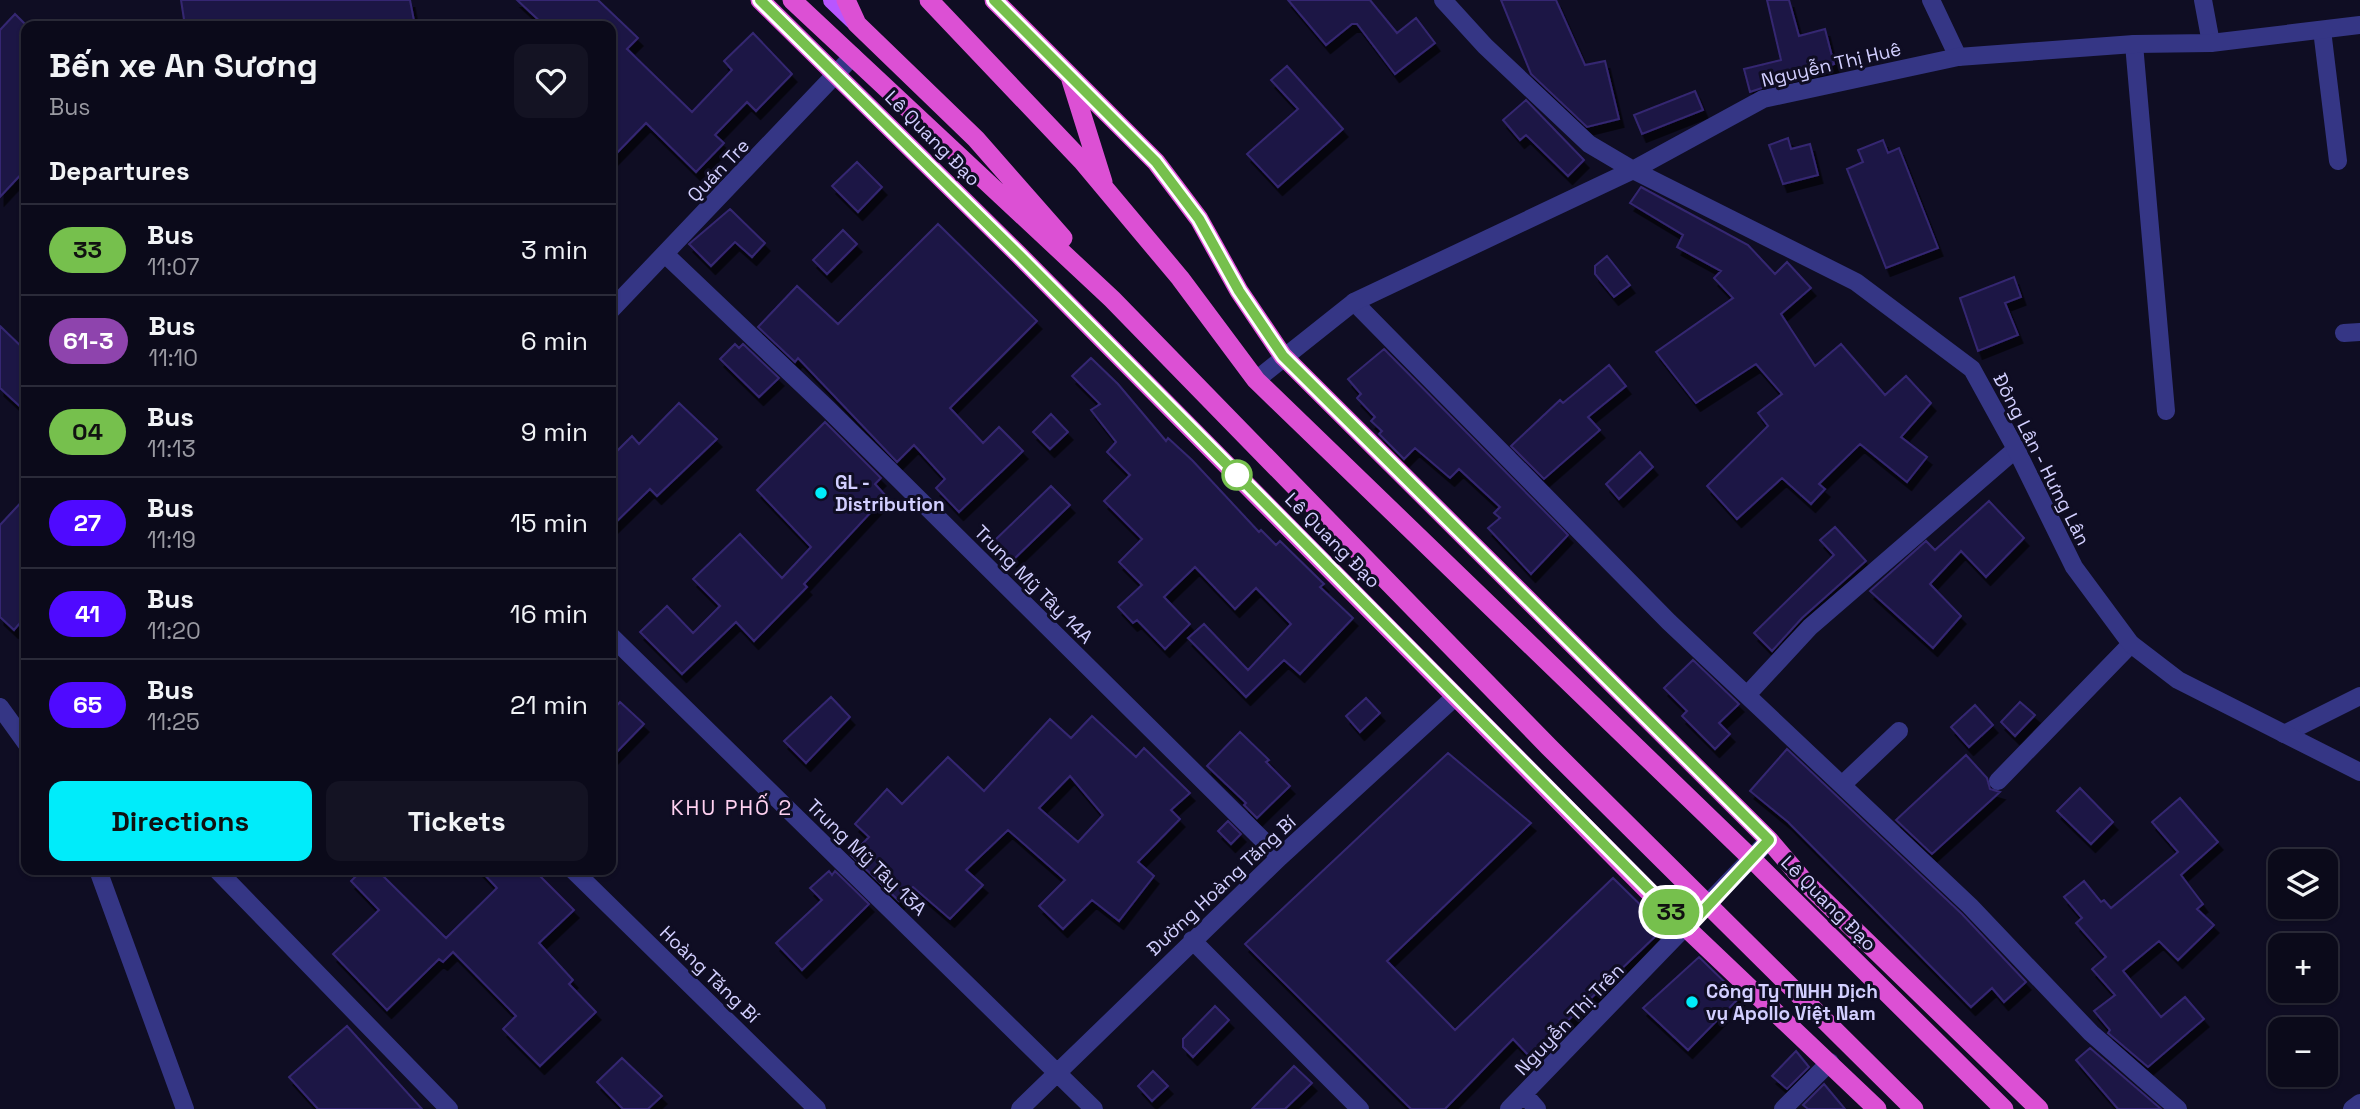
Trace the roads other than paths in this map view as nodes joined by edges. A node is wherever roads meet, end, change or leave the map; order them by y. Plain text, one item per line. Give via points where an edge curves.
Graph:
1 (760, 0) edge
2 (792, 0) edge
3 (832, 0) edge
4 (846, 0) edge
5 (929, 0) edge
6 (994, 0) edge
7 (1443, 0) edge
8 (1931, 0) edge
9 (2203, 0) edge
10 (857, 24) junction
11 (2360, 25) edge
12 (2322, 30) junction
13 (2211, 43) junction
14 (2134, 44) junction
15 (853, 56) junction
16 (1958, 57) junction
17 (838, 75) junction
18 (1070, 76) junction
19 (2338, 162) dead end
20 (1633, 170) junction
21 (1106, 189) junction
22 (666, 255) junction
23 (1112, 299) junction
24 (1354, 302) junction
25 (616, 305) edge
26 (1283, 356) junction
27 (1256, 380) junction
28 (2166, 411) dead end
29 (2016, 449) junction
30 (616, 641) edge
31 (2131, 644) junction
32 (1747, 695) junction
33 (1456, 696) junction
34 (2360, 696) edge
35 (0, 707) edge
36 (1899, 731) dead end
37 (2284, 734) junction
38 (21, 736) edge
39 (1549, 747) junction
40 (1530, 770) junction
41 (2360, 772) edge
42 (1998, 781) dead end
43 (1842, 785) junction
44 (1769, 840) junction
45 (1280, 857) junction
46 (1752, 859) junction
47 (100, 875) edge
48 (227, 875) edge
49 (578, 875) edge
50 (1708, 902) junction
51 (1687, 928) junction
52 (1192, 940) junction
53 (1830, 1062) junction
54 (1056, 1071) junction
55 (1524, 1094) junction
56 (2360, 1103) edge
57 (185, 1109) edge
58 (449, 1109) edge
59 (817, 1109) edge
60 (1020, 1109) edge
61 (1094, 1109) edge
62 (1360, 1109) edge
63 (1509, 1109) edge
64 (1537, 1109) edge
65 (1783, 1109) edge
66 (1877, 1109) edge
67 (1914, 1109) edge
68 (2004, 1109) edge
69 (2039, 1109) edge
70 (2178, 1109) edge
71 (2352, 1109) edge

1 - 17 highway, Lê Quang Đạo
2 - 15 highway, Lê Quang Đạo
3 - 10 main road
4 - 10 highway, Lê Quang Đạo
5 - 21 highway, Lê Quang Đạo
6 - 18 highway, Lê Quang Đạo
7 - 20 street, Đông Lân - Hưng Lân via 1589,144
8 - 16 street
9 - 13 street
10 - 23 highway, Lê Quang Đạo via 976,139
11 - 12 street, Nguyễn Thị Huê
12 - 13 street, Nguyễn Thị Huê
12 - 19 street
13 - 14 street, Nguyễn Thị Huê
14 - 16 street, Nguyễn Thị Huê
14 - 28 street
15 - 17 street, Quán Tre
15 - 23 highway, Lê Quang Đạo
16 - 20 street, Nguyễn Thị Huê via 1763,99
17 - 22 street, Quán Tre
17 - 33 highway, Lê Quang Đạo
18 - 21 highway
18 - 26 highway, Lê Quang Đạo via 1156,162 1199,219 1239,291
20 - 24 street, Nguyễn Thị Huê
20 - 29 street, Đông Lân - Hưng Lân via 1856,282 1972,369
21 - 27 highway, Lê Quang Đạo
22 - 25 street, Quán Tre
22 - 45 street, Trung Mỹ Tây 14A
23 - 39 highway, Lê Quang Đạo
24 - 26 street, Nguyễn Thị Huê
24 - 32 street via 1669,622
26 - 27 street, Nguyễn Thị Huê
26 - 44 highway, Lê Quang Đạo
27 - 46 highway, Lê Quang Đạo
29 - 31 street, Đông Lân - Hưng Lân via 2074,567
29 - 32 street via 1810,627
30 - 54 street, Trung Mỹ Tây 13A
31 - 37 street, Đông Lân - Hưng Lân via 2178,680
31 - 42 street
32 - 43 street
33 - 40 highway, Lê Quang Đạo
33 - 45 street, Đường Hoàng Tăng Bí
34 - 37 street
35 - 38 street
36 - 43 street
37 - 41 street, Đông Lân - Hưng Lân
39 - 40 highway
39 - 50 highway, Lê Quang Đạo
40 - 51 highway, Lê Quang Đạo
43 - 70 street via 1970,906 2091,1033
44 - 46 street, Nguyễn Thị Trên
44 - 69 highway, Lê Quang Đạo via 1803,880
45 - 52 street, Đường Hoàng Tăng Bí
46 - 50 street, Nguyễn Thị Trên
46 - 68 highway, Lê Quang Đạo
47 - 57 street
48 - 58 street
49 - 59 street, Hoàng Tăng Bí
50 - 51 street, Nguyễn Thị Trên
50 - 67 highway, Lê Quang Đạo
51 - 53 highway, Lê Quang Đạo
51 - 55 street, Nguyễn Thị Trên
52 - 54 street, Đường Hoàng Tăng Bí
52 - 62 street
53 - 65 street
53 - 66 highway, Lê Quang Đạo
54 - 60 street, Đường Hoàng Tăng Bí
54 - 61 street, Trung Mỹ Tây 13A
55 - 63 street, Nguyễn Thị Trên
55 - 64 street
56 - 71 street

